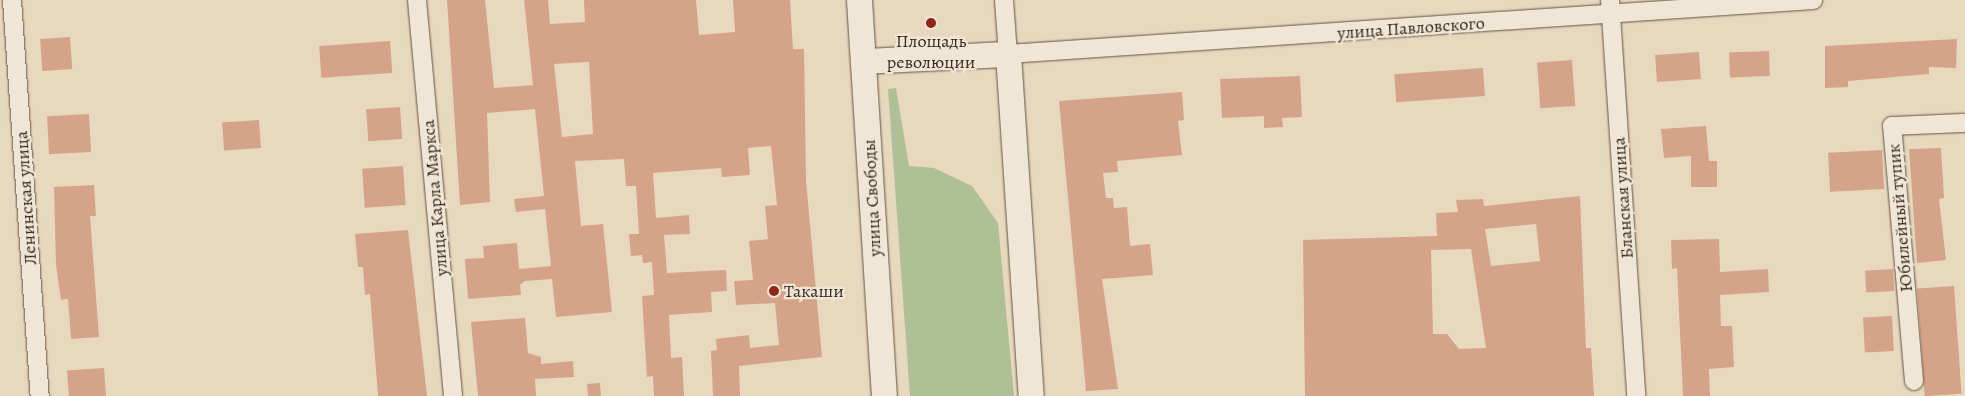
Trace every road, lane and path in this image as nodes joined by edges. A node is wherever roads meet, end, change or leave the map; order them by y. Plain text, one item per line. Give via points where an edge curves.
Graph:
1 (12, 0) edge
2 (417, 0) edge
3 (859, 0) edge
4 (1004, 0) edge
5 (1813, 0) edge
6 (1611, 7) edge
7 (1008, 54) junction
8 (864, 61) junction
9 (1965, 123) edge
10 (1914, 381) dead end
11 (40, 396) edge
12 (453, 396) edge
13 (884, 396) edge
14 (1031, 396) edge
15 (1636, 396) edge

1 - 11 street, Ленинская улица
2 - 12 street, улица Карла Маркса
3 - 8 main road, улица Свободы
4 - 7 street
5 - 6 street, улица Павловского
6 - 7 street, улица Павловского
6 - 15 street, Бланская улица
7 - 8 main road
7 - 14 main road
8 - 13 main road, улица Свободы
9 - 10 street, Юбилейный тупик via 1892,126

